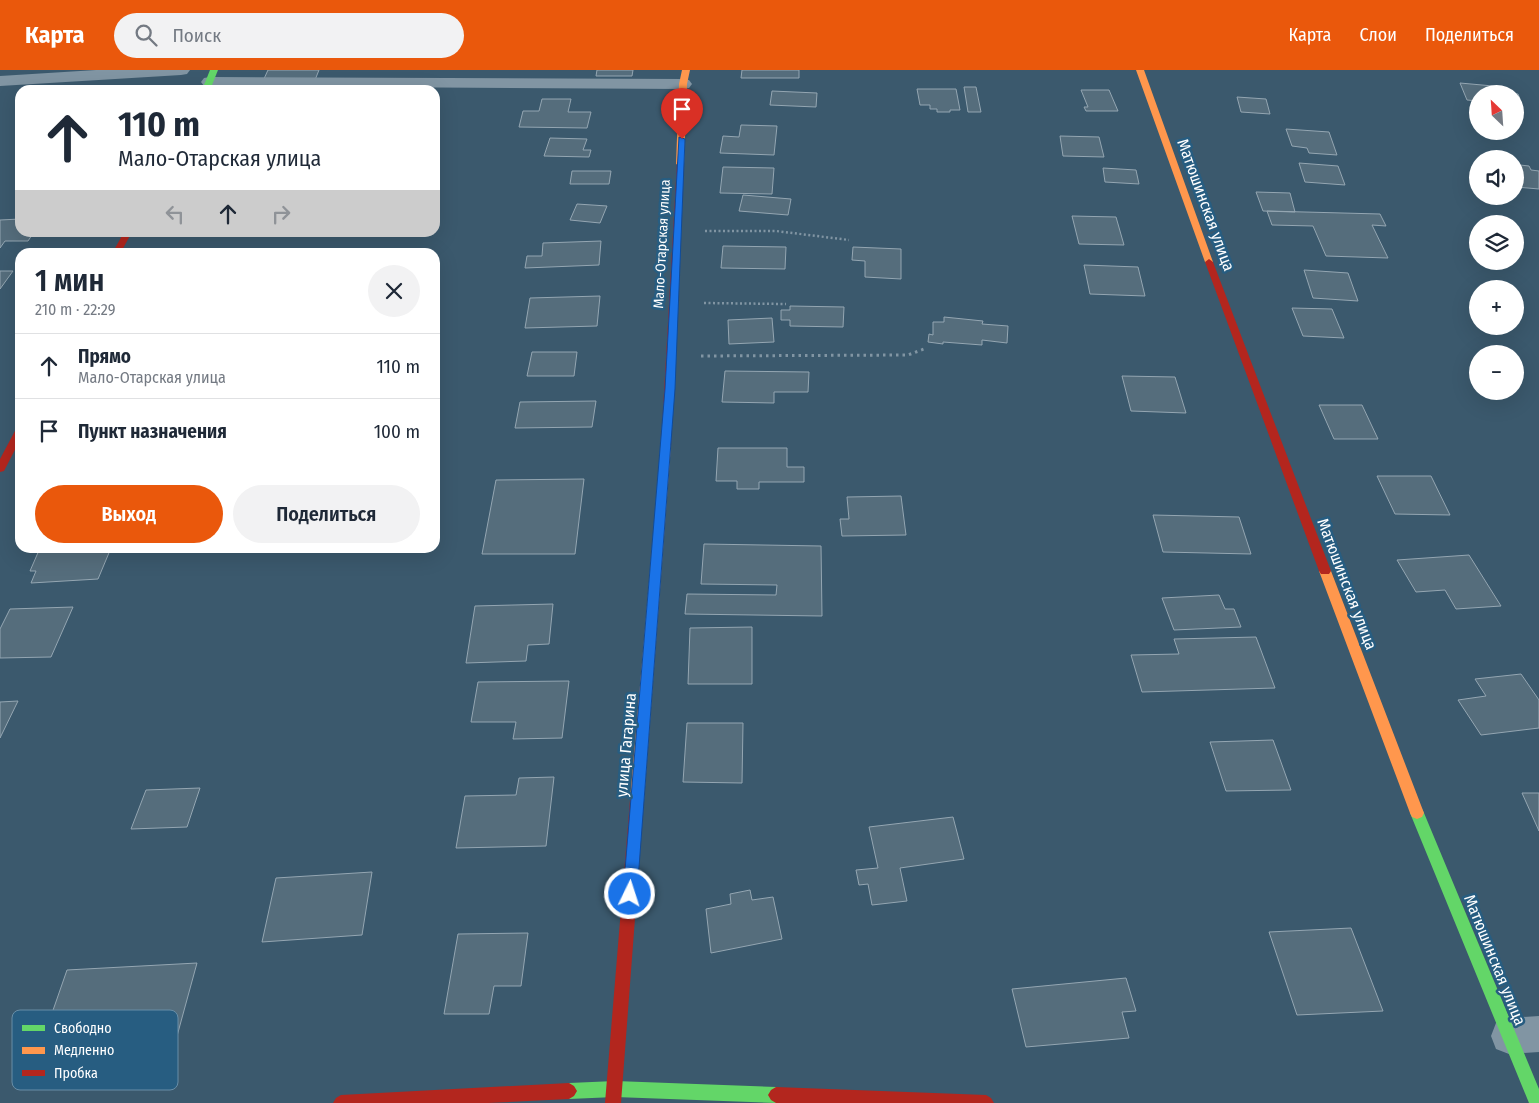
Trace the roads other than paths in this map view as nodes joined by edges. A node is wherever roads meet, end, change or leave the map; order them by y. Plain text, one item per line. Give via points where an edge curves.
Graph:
1 (181, 70) edge
2 (1140, 70) edge
3 (685, 77) edge
4 (0, 81) edge
5 (210, 81) edge
6 (125, 237) edge
7 (119, 248) edge
8 (670, 389) joint
9 (15, 440) edge
10 (0, 468) edge
11 (1524, 1035) edge
12 (615, 1089) junction
13 (341, 1103) edge
14 (613, 1103) edge
15 (986, 1103) edge
16 (1537, 1103) edge

1 - 4 street
2 - 11 street, Матюшинская улица via 1238,345 1397,763
3 - 5 street
3 - 8 street, Мало-Отарская улица
6 - 7 street
8 - 12 street, улица Гагарина
9 - 10 street
11 - 16 street, Матюшинская улица
12 - 13 street
12 - 14 street, улица Гагарина
12 - 15 street

